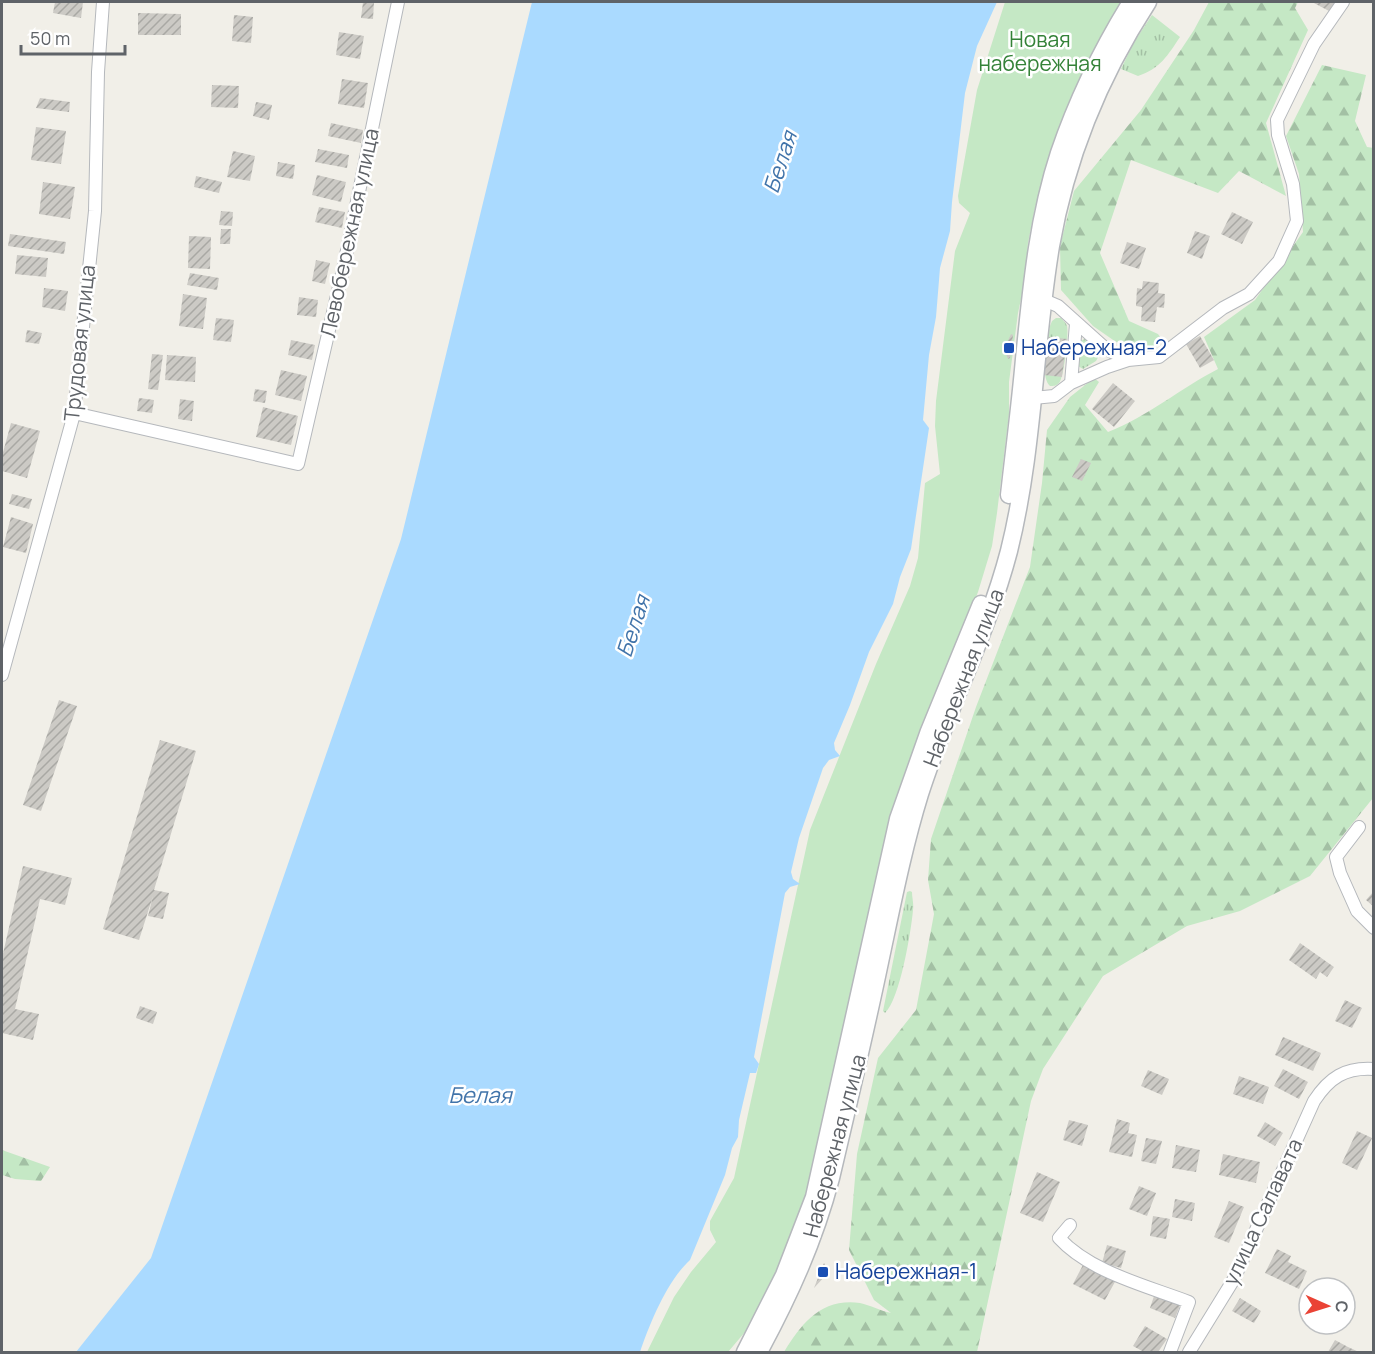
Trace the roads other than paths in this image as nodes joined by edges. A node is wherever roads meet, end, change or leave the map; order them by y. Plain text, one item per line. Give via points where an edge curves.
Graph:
1 (103, 2) edge
2 (398, 2) edge
3 (1131, 2) edge
4 (1148, 2) edge
5 (1342, 2) edge
6 (1044, 300) junction
7 (1076, 324) junction
8 (1128, 360) junction
9 (1071, 383) junction
10 (1033, 398) junction
11 (75, 413) junction
12 (2, 675) edge
13 (1359, 827) dead end
14 (1374, 928) edge
15 (1374, 1069) edge
16 (1070, 1225) dead end
17 (745, 1353) edge
18 (759, 1353) edge
19 (1170, 1353) edge
20 (1189, 1353) edge

1 - 11 street, Трудовая улица via 94,211
2 - 11 street, Левобережная улица via 298,464
3 - 17 street, Набережная улица via 1073,114 1053,173 1037,245 999,547 898,819 814,1197 784,1275
4 - 6 street, Набережная улица via 1101,86 1072,160 1056,224
5 - 8 street via 1314,44 1277,120 1293,184 1297,221 1279,261 1249,294 1223,308 1159,357
6 - 7 street via 1058,306
6 - 10 street, Набережная улица
7 - 8 street via 1106,349
7 - 9 street
8 - 9 street
9 - 10 street via 1054,396
10 - 18 street, Набережная улица via 1009,550 980,642 940,739 912,822 825,1201 797,1278
11 - 12 street, Трудовая улица
13 - 14 street via 1336,858 1357,911
15 - 20 street, улица Салавата via 1340,1074 1314,1101 1234,1279
16 - 19 street via 1059,1238 1069,1249 1112,1274 1189,1302

